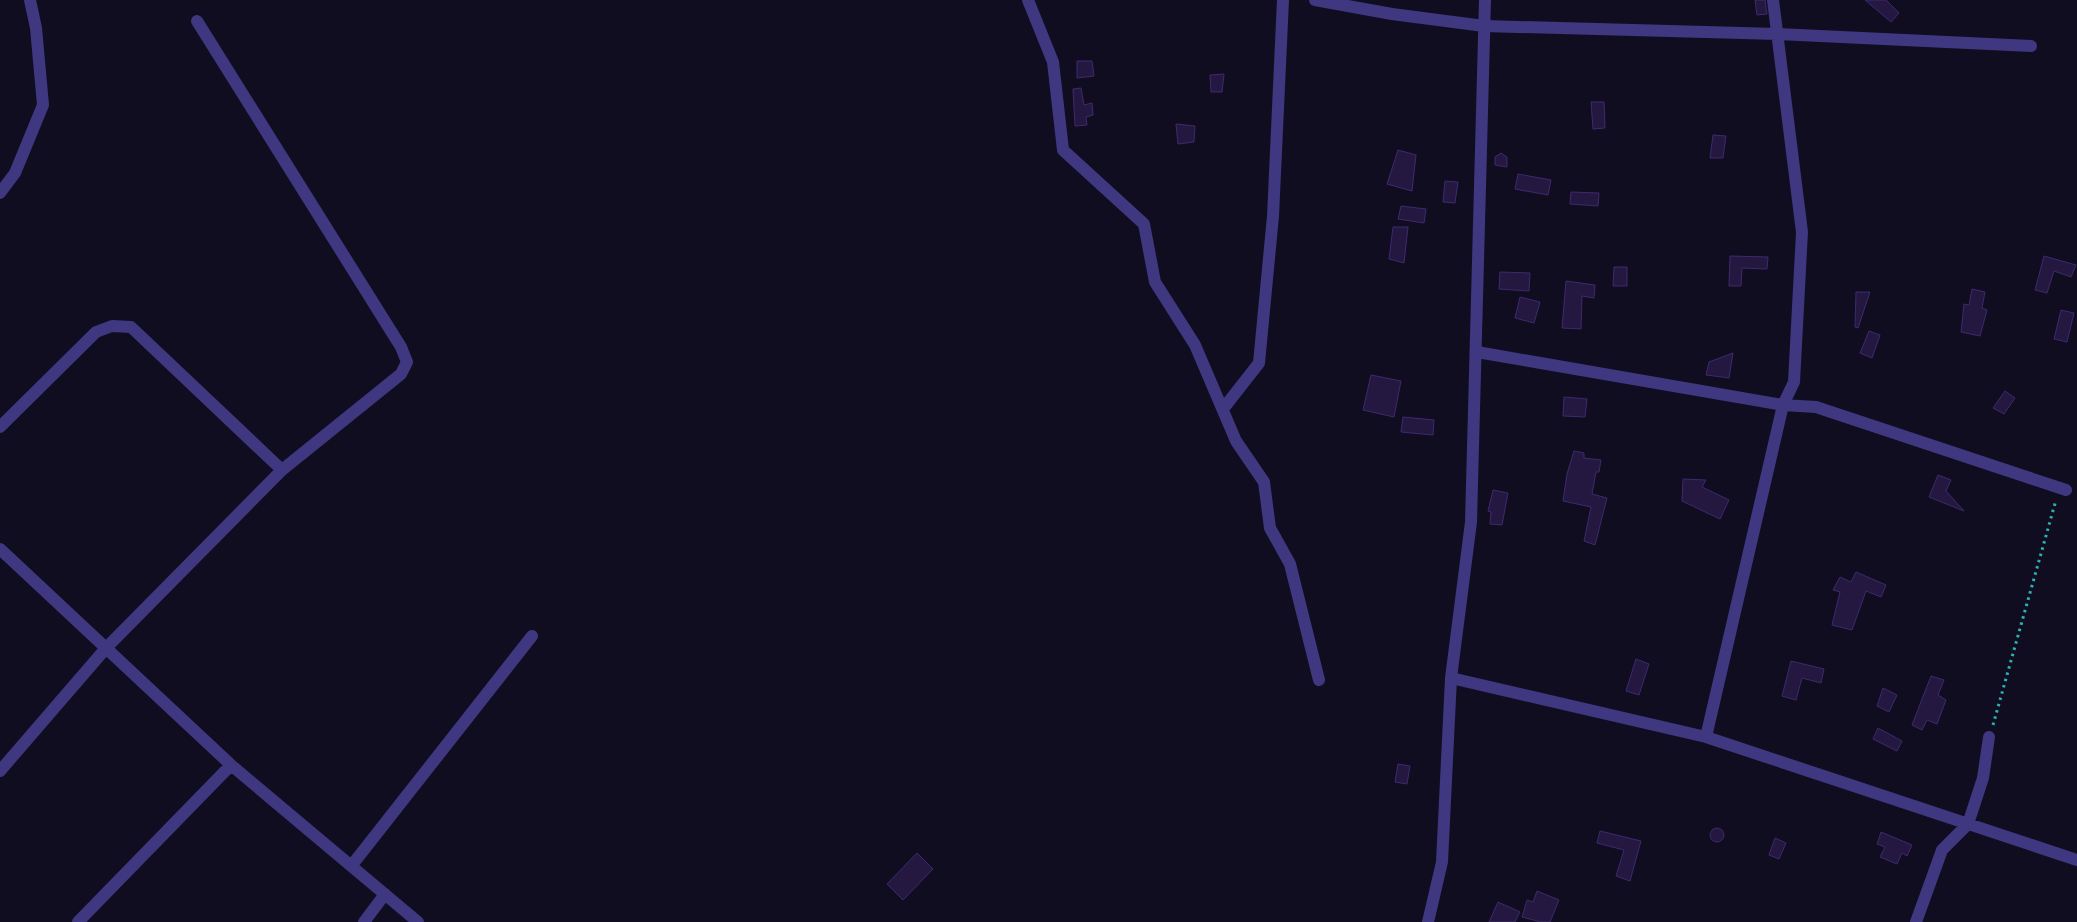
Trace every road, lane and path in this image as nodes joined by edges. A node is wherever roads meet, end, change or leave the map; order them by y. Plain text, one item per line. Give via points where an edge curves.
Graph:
1 (30, 0) edge
2 (1028, 0) edge
3 (1283, 0) edge
4 (1315, 0) edge
5 (1485, 0) edge
6 (1773, 0) edge
7 (197, 21) dead end
8 (1484, 26) junction
9 (1778, 34) junction
10 (2031, 46) dead end
11 (0, 193) edge
12 (1476, 352) junction
13 (1783, 405) junction
14 (1222, 409) junction
15 (0, 426) edge
16 (282, 470) junction
17 (2063, 488) joint
18 (0, 549) edge
19 (532, 636) dead end
20 (107, 647) junction
21 (1451, 678) junction
22 (1319, 680) dead end
23 (1706, 736) junction
24 (1989, 737) joint
25 (231, 765) junction
26 (0, 771) edge
27 (1968, 824) junction
28 (2077, 860) edge
29 (352, 865) junction
30 (385, 894) junction
31 (78, 922) edge
32 (364, 922) edge
33 (418, 922) edge
34 (1428, 922) edge
35 (1916, 922) edge

1 - 11 street via 36,28 43,105 15,173
2 - 14 street via 1053,62 1063,150 1144,224 1156,282 1195,345
3 - 14 street via 1273,216 1260,363
4 - 8 street
5 - 8 street
6 - 9 street
7 - 16 street via 391,331 407,362 401,374
8 - 9 street
8 - 12 street
9 - 10 street
9 - 13 street via 1802,232 1794,382
12 - 13 street
12 - 21 street via 1471,522
13 - 17 street via 1816,407
13 - 23 street
14 - 22 street via 1236,441 1264,482 1270,528 1290,564
15 - 16 street via 96,332 112,326 131,327
16 - 20 street
17 - 24 path
18 - 20 street
19 - 29 street
20 - 25 street
20 - 26 street
21 - 23 street
21 - 34 street via 1442,862
23 - 27 street
24 - 27 street via 1983,778
25 - 29 street
25 - 31 street
27 - 28 street
27 - 35 street via 1942,850
29 - 30 street
30 - 32 street
30 - 33 street

